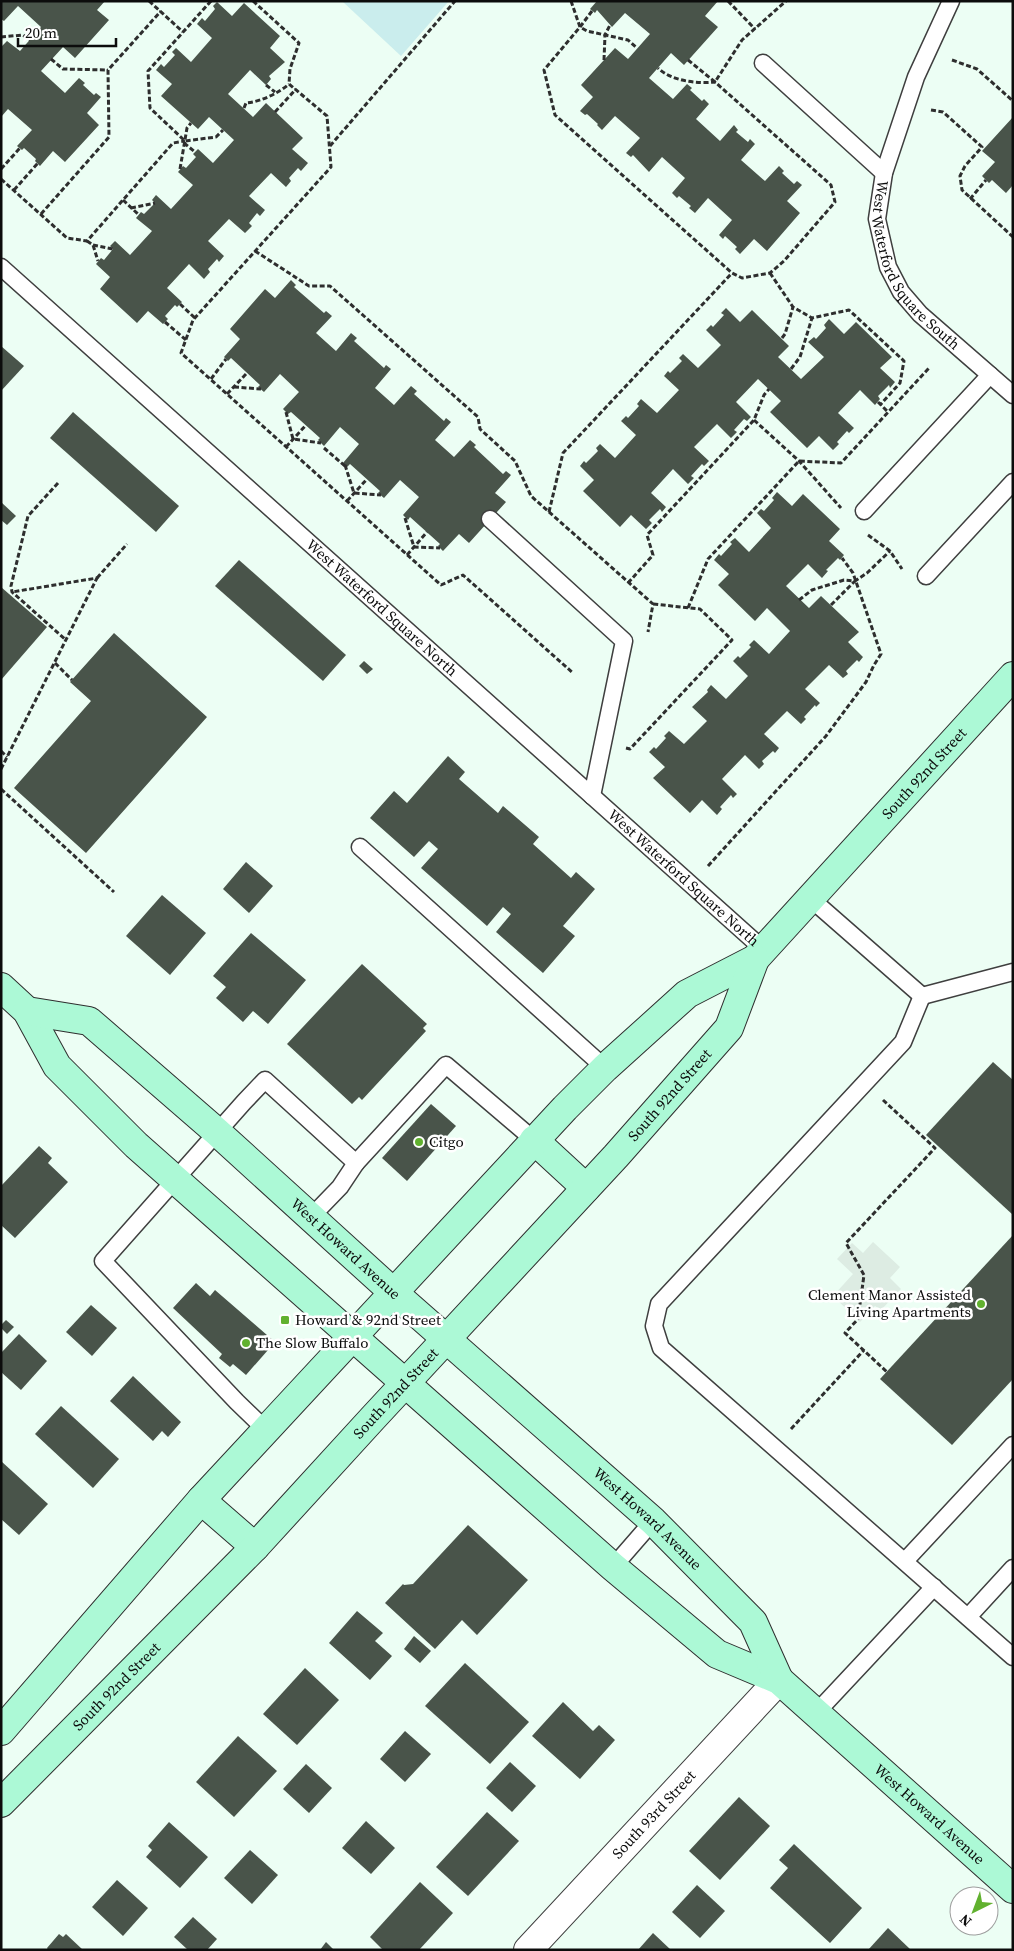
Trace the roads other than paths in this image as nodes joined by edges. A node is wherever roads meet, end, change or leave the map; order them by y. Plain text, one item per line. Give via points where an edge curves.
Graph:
1 (951, 1) edge
2 (764, 63) dead end
3 (884, 173) junction
4 (1, 267) edge
5 (990, 375) junction
6 (1013, 395) edge
7 (1013, 482) edge
8 (864, 511) dead end
9 (490, 520) dead end
10 (926, 576) road end
11 (1013, 676) edge
12 (592, 796) junction
13 (360, 847) dead end
14 (810, 898) junction
15 (759, 954) junction
16 (1013, 972) edge
17 (1, 987) edge
18 (922, 996) junction
19 (27, 1011) junction
20 (605, 1068) junction
21 (217, 1132) junction
22 (534, 1140) junction
23 (356, 1163) junction
24 (175, 1179) junction
25 (586, 1188) junction
26 (311, 1217) junction
27 (394, 1292) junction
28 (353, 1337) junction
29 (446, 1338) junction
30 (405, 1383) junction
31 (266, 1430) junction
32 (1013, 1445) edge
33 (201, 1500) junction
34 (653, 1521) junction
35 (255, 1547) junction
36 (905, 1561) junction
37 (613, 1567) junction
38 (1013, 1568) edge
39 (934, 1587) junction
40 (968, 1617) junction
41 (1013, 1657) edge
42 (779, 1680) junction
43 (816, 1713) junction
44 (1, 1731) edge
45 (1, 1803) edge
46 (1013, 1889) edge
47 (528, 1950) edge

1 - 3 lane, West Waterford Square South via 916,77
2 - 3 lane
3 - 5 lane, West Waterford Square South via 877,219 888,267 896,283 920,314
4 - 12 lane, West Waterford Square North
5 - 6 lane, West Waterford Square South
5 - 8 lane
7 - 10 lane
9 - 12 lane via 624,641
11 - 14 main road, South 92nd Street
12 - 15 lane, West Waterford Square North via 691,885
13 - 20 lane
14 - 15 main road, South 92nd Street
14 - 18 lane
15 - 20 main road, South 92nd Street via 687,994
15 - 25 main road, South 92nd Street via 729,1028
16 - 18 lane
17 - 19 main road, West Howard Avenue
18 - 36 lane via 903,1042 659,1304 654,1326 661,1348
19 - 21 main road, West Howard Avenue via 89,1021
19 - 24 main road, West Howard Avenue via 57,1066
20 - 22 main road, South 92nd Street
21 - 23 lane via 265,1080
21 - 24 lane
21 - 26 main road, West Howard Avenue
22 - 23 lane via 446,1065
22 - 25 main road
22 - 27 main road, South 92nd Street
23 - 26 lane via 340,1187
24 - 28 main road, West Howard Avenue
24 - 31 lane via 103,1261
25 - 29 main road, South 92nd Street
26 - 27 main road, West Howard Avenue
27 - 28 main road, South 92nd Street
27 - 29 main road, West Howard Avenue
28 - 30 main road, West Howard Avenue
28 - 31 main road, South 92nd Street
29 - 30 main road, South 92nd Street
29 - 34 main road, West Howard Avenue
30 - 35 main road, South 92nd Street
30 - 37 main road, West Howard Avenue
31 - 33 main road, South 92nd Street
32 - 36 lane
33 - 35 main road
33 - 44 main road, South 92nd Street
34 - 37 lane
34 - 42 main road, West Howard Avenue via 753,1622
35 - 45 main road, South 92nd Street
36 - 39 lane
37 - 42 main road, West Howard Avenue via 717,1654
38 - 40 lane
39 - 40 lane
39 - 43 lane
40 - 41 lane
42 - 43 main road, West Howard Avenue
42 - 47 street, South 93rd Street
43 - 46 main road, West Howard Avenue

